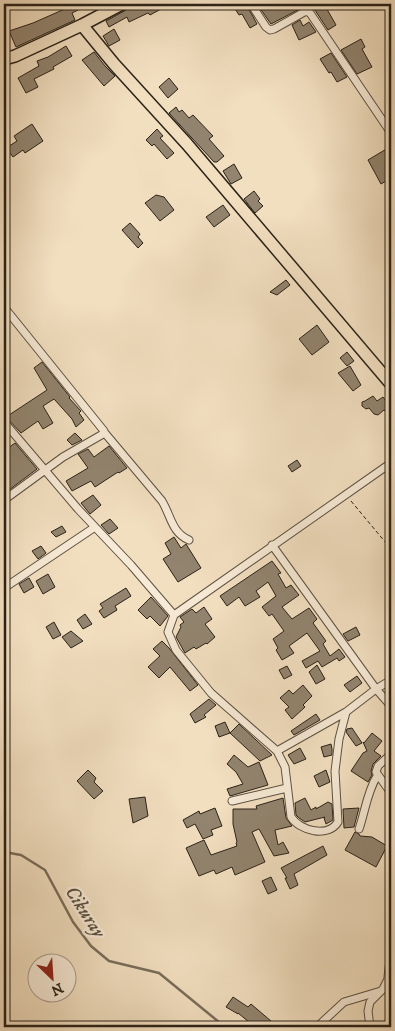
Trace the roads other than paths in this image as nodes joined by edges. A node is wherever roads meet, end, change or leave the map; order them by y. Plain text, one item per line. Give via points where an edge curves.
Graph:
1 (122, 4) edge
2 (251, 4) edge
3 (82, 25) junction
4 (4, 59) edge
5 (391, 133) edge
6 (4, 308) edge
7 (391, 384) edge
8 (4, 422) edge
9 (104, 432) junction
10 (391, 463) edge
11 (45, 471) junction
12 (4, 500) edge
13 (94, 527) junction
14 (189, 540) dead end
15 (272, 545) junction
16 (4, 588) edge
17 (174, 615) junction
18 (391, 680) edge
19 (376, 689) junction
20 (391, 706) edge
21 (346, 712) junction
22 (278, 751) junction
23 (391, 754) edge
24 (377, 776) junction
25 (287, 788) junction
26 (391, 793) edge
27 (232, 801) dead end
28 (359, 829) dead end
29 (391, 951) edge
30 (390, 975) edge
31 (381, 991) junction
32 (317, 1027) edge
33 (370, 1027) edge

1 - 3 main road
2 - 5 street via 270,30 306,11 310,13
3 - 4 main road
3 - 7 main road
6 - 9 street
8 - 11 street
9 - 11 street
9 - 14 street via 162,501 180,537
10 - 15 street
11 - 12 street
11 - 13 street
13 - 16 street
13 - 17 street
15 - 17 street
15 - 19 street
17 - 22 street via 168,632 176,650 211,693
18 - 19 street
19 - 20 street
19 - 21 street
21 - 22 street
21 - 25 street via 335,771 339,818 336,826 322,831 296,823 290,815
22 - 25 street
23 - 24 street via 376,769
24 - 26 street
24 - 28 street via 370,788
25 - 27 street
29 - 30 street
30 - 31 street
31 - 32 street via 344,1002
31 - 33 street via 368,1006

